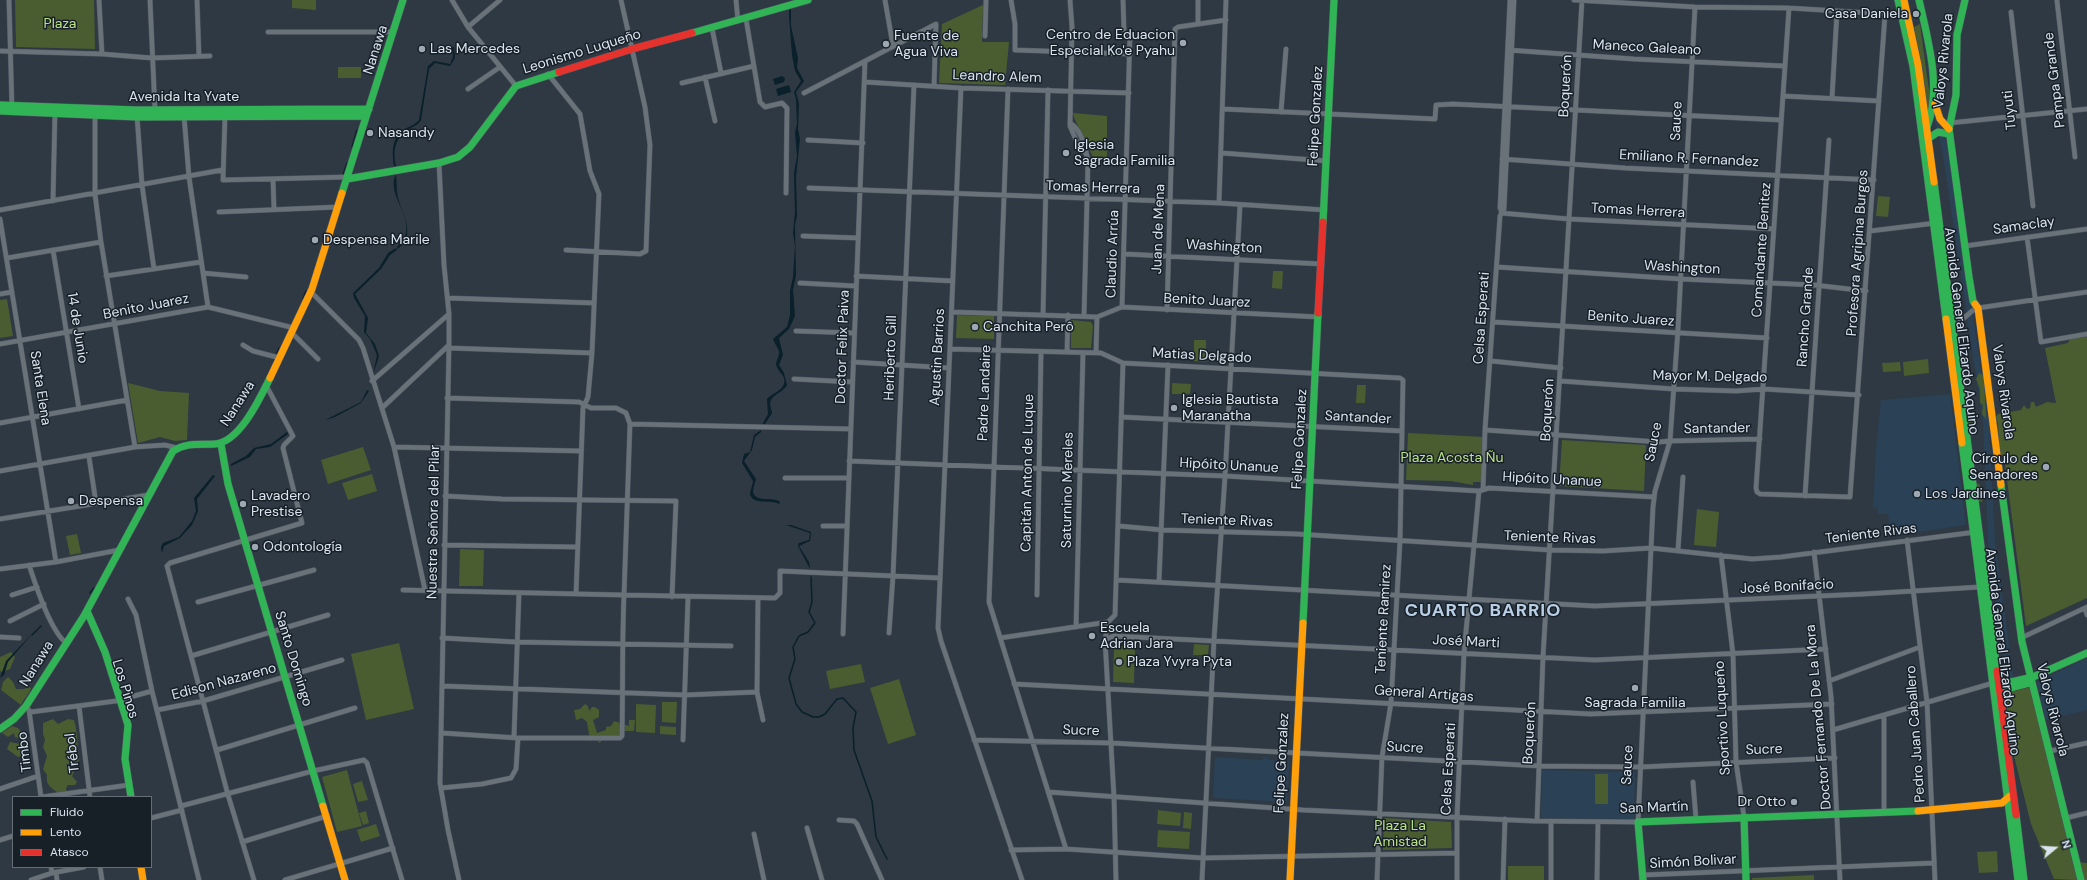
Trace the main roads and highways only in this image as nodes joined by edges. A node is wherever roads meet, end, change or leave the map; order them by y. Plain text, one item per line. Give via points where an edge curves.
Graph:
1 (403, 0) edge
2 (406, 0) edge
3 (808, 0) edge
4 (1334, 0) edge
5 (1898, 0) edge
6 (1904, 0) edge
7 (1919, 0) edge
8 (1965, 0) edge
9 (1905, 15) junction
10 (394, 32) junction
11 (1934, 100) junction
12 (0, 105) edge
13 (12, 109) junction
14 (55, 110) junction
15 (368, 110) junction
16 (290, 112) junction
17 (0, 113) edge
18 (137, 113) junction
19 (215, 113) junction
20 (1927, 127) junction
21 (1949, 129) junction
22 (1929, 138) junction
23 (347, 178) junction
24 (1937, 223) junction
25 (221, 444) junction
26 (1976, 532) junction
27 (86, 614) junction
28 (2087, 653) edge
29 (2032, 679) junction
30 (1997, 686) junction
31 (0, 729) edge
32 (127, 785) junction
33 (127, 796) edge
34 (131, 796) edge
35 (2010, 797) junction
36 (1744, 817) junction
37 (1638, 822) joint
38 (141, 868) edge
39 (145, 868) edge
40 (1643, 878) edge
41 (143, 880) edge
42 (147, 880) edge
43 (345, 880) edge
44 (1290, 880) edge
45 (1746, 880) edge
46 (2018, 880) edge
47 (2024, 880) edge
48 (2081, 880) edge

1 - 10 main road, Nanawa
2 - 10 main road, Nanawa
3 - 23 main road, Leonismo Luqueño via 632,49 516,86 466,152 440,163
4 - 44 main road, Felipe Gonzalez via 1328,161
5 - 9 main road, Avenida General Elizardo Aquino
6 - 9 main road, Avenida General Elizardo Aquino
7 - 11 main road
8 - 21 main road, Valoys Rivarola via 1957,35 1956,95
9 - 20 main road, Avenida General Elizardo Aquino via 1918,65
9 - 24 main road, Avenida General Elizardo Aquino
10 - 15 main road, Nanawa
11 - 20 main road via 1933,112
11 - 21 main road via 1940,118
12 - 13 main road, Avenida Ita Yvate
13 - 14 main road, Avenida Ita Yvate
13 - 17 main road, Avenida Ita Yvate
14 - 18 main road, Avenida Ita Yvate
14 - 18 main road, Avenida Ita Yvate via 95,115
15 - 16 main road, Avenida Ita Yvate
15 - 23 main road, Nanawa
16 - 19 main road, Avenida Ita Yvate
16 - 19 main road, Avenida Ita Yvate via 225,116
18 - 19 main road, Avenida Ita Yvate via 184,116
18 - 19 main road, Avenida Ita Yvate via 155,110
20 - 22 main road, Avenida General Elizardo Aquino
21 - 22 main road
21 - 29 main road, Valoys Rivarola via 1965,246 1974,301 1978,308 2021,638
22 - 24 main road, Avenida General Elizardo Aquino
23 - 25 main road, Nanawa via 311,292 293,331 266,385 237,432
24 - 26 main road, Avenida General Elizardo Aquino
24 - 26 main road, Avenida General Elizardo Aquino via 1953,328
25 - 27 main road, Nanawa via 190,444 177,448 170,456
25 - 43 main road, Santo Domingo via 228,484 257,587 301,726
26 - 30 main road, Avenida General Elizardo Aquino
26 - 30 main road, Avenida General Elizardo Aquino via 1980,587
27 - 31 main road, Nanawa via 26,706
27 - 32 main road, Los Pinos via 118,700 124,730 120,757
28 - 29 main road
29 - 30 main road
29 - 48 main road, Valoys Rivarola
30 - 35 main road, Avenida General Elizardo Aquino
32 - 33 main road, Los Pinos
32 - 34 main road
35 - 36 main road, San Martín via 2002,803 1932,810
35 - 46 main road, Avenida General Elizardo Aquino
35 - 47 main road, Avenida General Elizardo Aquino
36 - 37 main road, San Martín
36 - 45 main road, Sportivo Luqueño
37 - 40 main road, Sauce
38 - 41 main road
39 - 42 main road

